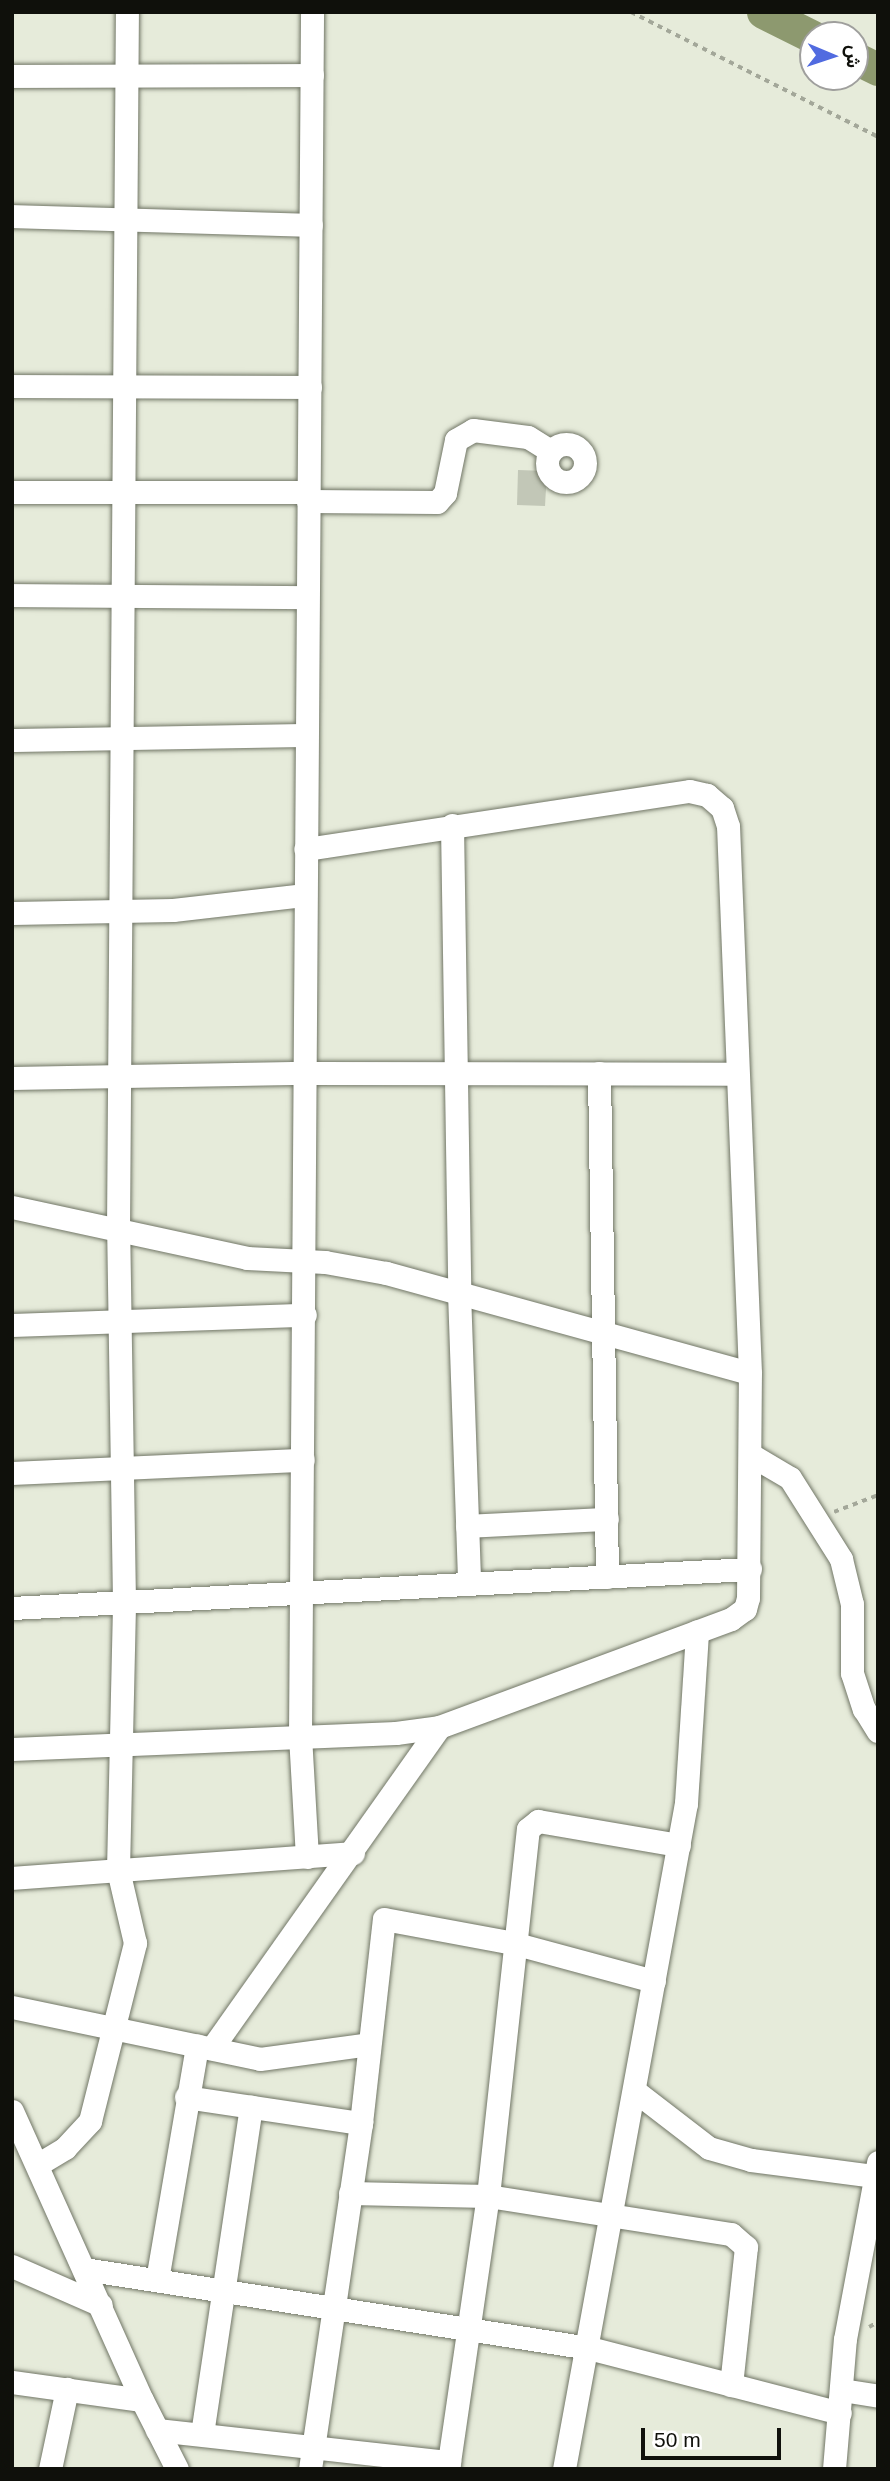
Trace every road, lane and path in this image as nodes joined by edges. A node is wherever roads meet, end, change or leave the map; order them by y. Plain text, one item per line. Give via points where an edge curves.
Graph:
1 (127, 12) edge
2 (312, 12) edge
3 (631, 12) edge
4 (312, 75) junction
5 (12, 76) edge
6 (127, 76) junction
7 (878, 136) edge
8 (12, 216) edge
9 (125, 219) junction
10 (311, 225) junction
11 (12, 386) edge
12 (124, 387) junction
13 (310, 387) junction
14 (550, 451) dead end
15 (12, 492) edge
16 (123, 492) junction
17 (308, 496) junction
18 (12, 595) edge
19 (122, 596) junction
20 (307, 597) junction
21 (306, 736) junction
22 (121, 738) junction
23 (12, 740) edge
24 (452, 825) junction
25 (305, 849) junction
26 (305, 895) junction
27 (120, 912) junction
28 (12, 913) edge
29 (457, 1072) junction
30 (306, 1073) junction
31 (599, 1073) junction
32 (737, 1074) junction
33 (118, 1076) junction
34 (12, 1078) edge
35 (12, 1207) edge
36 (118, 1230) junction
37 (307, 1263) junction
38 (459, 1292) junction
39 (305, 1315) junction
40 (122, 1321) junction
41 (12, 1325) edge
42 (605, 1330) junction
43 (750, 1373) junction
44 (751, 1455) junction
45 (303, 1460) junction
46 (123, 1469) junction
47 (12, 1473) edge
48 (878, 1494) edge
49 (818, 1518) junction
50 (607, 1519) junction
51 (467, 1526) junction
52 (750, 1569) junction
53 (607, 1577) junction
54 (469, 1584) junction
55 (301, 1592) junction
56 (124, 1602) junction
57 (12, 1608) edge
58 (697, 1632) junction
59 (439, 1727) junction
60 (878, 1731) edge
61 (300, 1736) junction
62 (121, 1743) junction
63 (12, 1749) edge
64 (679, 1845) junction
65 (353, 1853) junction
66 (307, 1857) junction
67 (118, 1871) junction
68 (12, 1878) edge
69 (513, 1943) junction
70 (654, 1981) junction
71 (12, 2007) edge
72 (114, 2027) junction
73 (369, 2044) junction
74 (204, 2047) junction
75 (635, 2091) junction
76 (186, 2097) junction
77 (251, 2106) junction
78 (12, 2111) edge
79 (361, 2123) junction
80 (37, 2165) junction
81 (876, 2169) edge
82 (350, 2193) junction
83 (488, 2196) junction
84 (608, 2215) junction
85 (12, 2266) edge
86 (84, 2269) junction
87 (158, 2280) junction
88 (225, 2291) junction
89 (101, 2305) junction
90 (334, 2308) junction
91 (469, 2329) junction
92 (589, 2348) junction
93 (12, 2382) edge
94 (731, 2385) junction
95 (67, 2389) junction
96 (842, 2390) junction
97 (878, 2396) edge
98 (142, 2400) junction
99 (840, 2413) junction
100 (157, 2430) junction
101 (202, 2434) junction
102 (312, 2458) edge
103 (449, 2465) edge
104 (50, 2469) edge
105 (177, 2469) edge
106 (564, 2469) edge
107 (834, 2469) edge

1 - 6 street
2 - 4 street
3 - 7 path
4 - 6 street
4 - 10 street
5 - 6 street
6 - 9 street
8 - 9 street
9 - 10 street
9 - 12 street
10 - 13 street
11 - 12 street
12 - 13 street
12 - 16 street
13 - 17 street
14 - 17 street via 528,436 473,430 456,440 445,493 437,502
15 - 16 street
16 - 17 street
16 - 19 street
17 - 20 street
18 - 19 street
19 - 20 street
19 - 22 street
20 - 21 street
21 - 22 street
21 - 25 street
22 - 23 street
22 - 27 street
24 - 25 street
24 - 29 street
24 - 32 street via 689,791 715,800 728,826
25 - 26 street
26 - 27 street
26 - 30 street
27 - 28 street
27 - 33 street
29 - 30 street
29 - 31 street
29 - 38 street
30 - 33 street
30 - 37 street
31 - 32 street
31 - 42 street
32 - 43 street
33 - 34 street
33 - 36 street
35 - 36 street
36 - 37 street via 247,1258
36 - 40 street
37 - 38 street via 386,1273
37 - 39 street
38 - 42 street
38 - 51 street
39 - 40 street
39 - 45 street
40 - 41 street
40 - 46 street
42 - 43 street
42 - 50 street
43 - 44 street
44 - 49 street via 790,1478
44 - 52 street
45 - 46 street
45 - 55 street
46 - 47 street
46 - 56 street
48 - 49 path
49 - 60 street via 848,1579 852,1672 864,1709
50 - 51 street
50 - 53 street
51 - 54 street
52 - 53 street
52 - 58 street via 745,1609
53 - 54 street
54 - 55 street
55 - 56 street
55 - 61 street
56 - 57 street
56 - 62 street
58 - 59 street
58 - 64 street via 693,1739
59 - 61 street
59 - 65 street
61 - 62 street
61 - 66 street
62 - 63 street
62 - 67 street
64 - 69 street via 532,1823
64 - 70 street
65 - 66 street
65 - 74 street
66 - 67 street
67 - 68 street
67 - 72 street via 135,1943
69 - 70 street
69 - 73 street via 384,1919
69 - 83 street
70 - 75 street
71 - 72 street
72 - 74 street
72 - 80 street via 90,2122 65,2148
73 - 74 street via 260,2059
73 - 79 street
74 - 76 street
75 - 81 street via 709,2148 751,2160
75 - 84 street
76 - 77 street
76 - 87 street
77 - 79 street
77 - 88 street
78 - 80 street
79 - 82 street
80 - 86 street
81 - 96 street via 845,2339
82 - 83 street
82 - 90 street
83 - 84 street
83 - 91 street
84 - 92 street
84 - 94 street via 741,2239 746,2261
85 - 89 street
86 - 87 street
86 - 89 street
87 - 88 street
88 - 90 street
88 - 101 street
89 - 98 street
90 - 91 street
90 - 102 street
91 - 92 street
91 - 103 street
92 - 94 street
92 - 106 street
93 - 95 street
94 - 99 street
95 - 98 street
95 - 104 street
96 - 97 street
96 - 99 street
98 - 100 street
99 - 107 street
100 - 101 street
100 - 105 street
101 - 102 street
102 - 103 street

